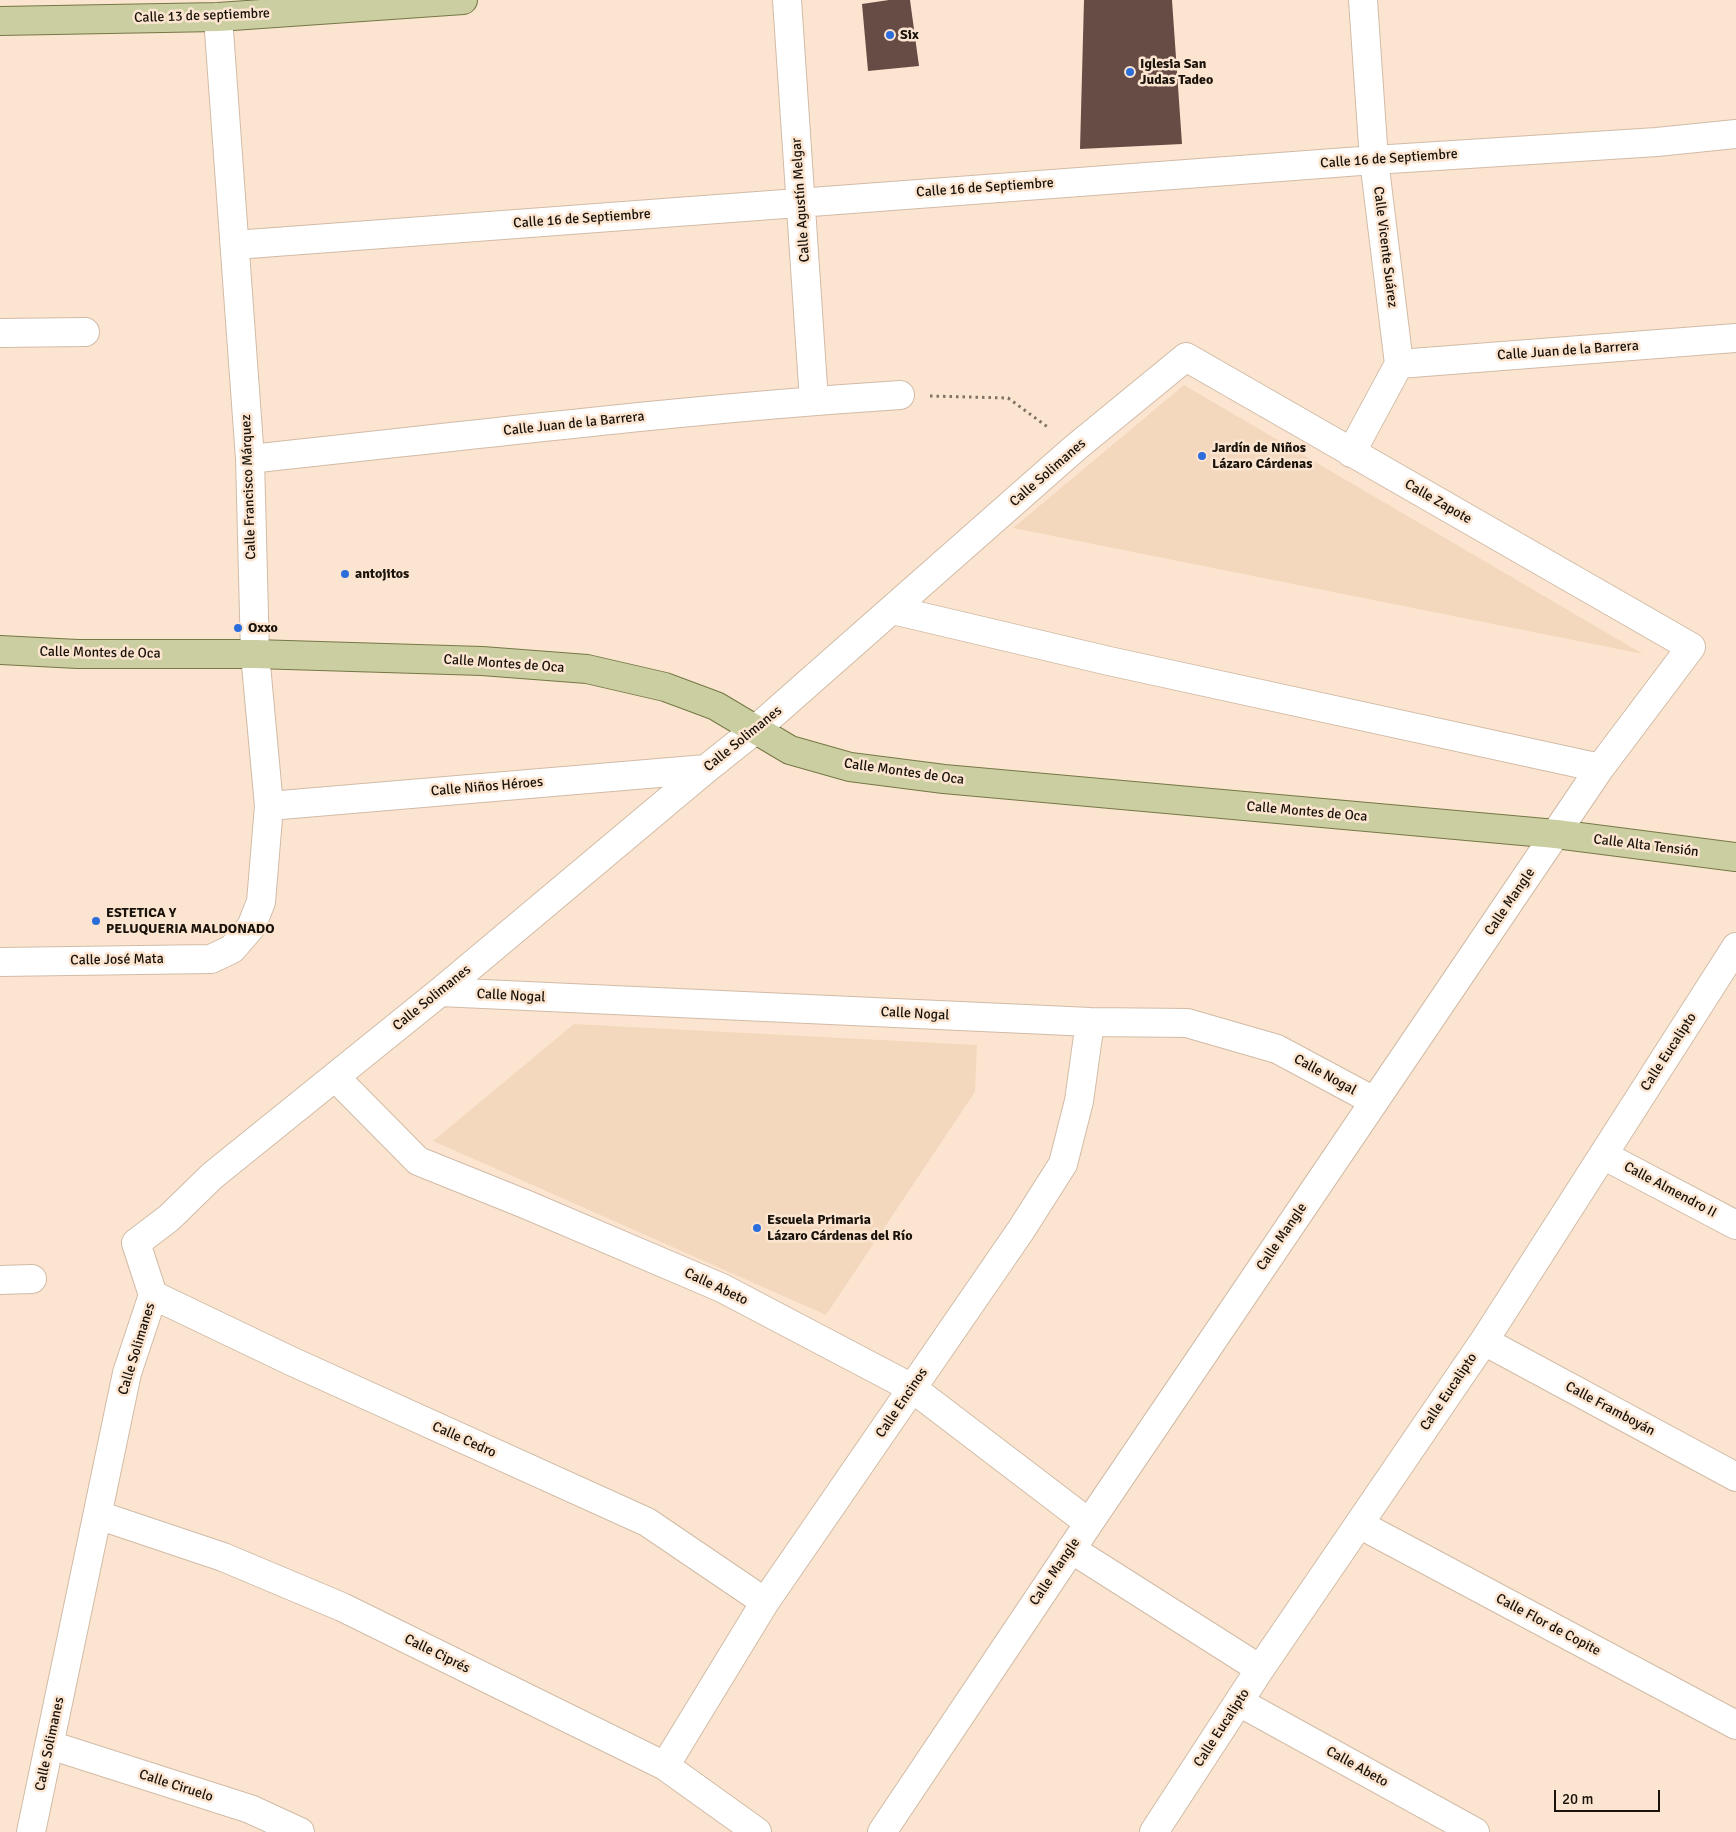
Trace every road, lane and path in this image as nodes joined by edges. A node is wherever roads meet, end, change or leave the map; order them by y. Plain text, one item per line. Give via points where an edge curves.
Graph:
1 (463, 0) edge
2 (787, 0) edge
3 (1363, 0) edge
4 (218, 17) junction
5 (0, 21) edge
6 (1736, 134) edge
7 (1374, 160) junction
8 (801, 202) junction
9 (235, 245) junction
10 (85, 332) dead end
11 (0, 333) edge
12 (1736, 338) edge
13 (1186, 357) joint
14 (1399, 364) junction
15 (900, 395) joint
16 (814, 401) junction
17 (1075, 448) junction
18 (1351, 453) junction
19 (250, 459) junction
20 (893, 610) junction
21 (1691, 647) joint
22 (0, 650) edge
23 (255, 654) junction
24 (755, 730) junction
25 (1600, 768) junction
26 (706, 769) junction
27 (268, 806) junction
28 (1556, 834) junction
29 (1736, 857) edge
30 (232, 949) joint
31 (1732, 960) edge
32 (0, 962) edge
33 (440, 992) junction
34 (1090, 1022) junction
35 (335, 1077) junction
36 (1374, 1101) junction
37 (1603, 1155) junction
38 (1736, 1225) edge
39 (32, 1279) dead end
40 (0, 1280) edge
41 (153, 1295) junction
42 (1484, 1341) junction
43 (912, 1388) junction
44 (1736, 1476) edge
45 (98, 1515) junction
46 (1089, 1523) junction
47 (1359, 1524) junction
48 (1071, 1549) junction
49 (765, 1602) junction
50 (1260, 1669) junction
51 (1239, 1702) junction
52 (1736, 1725) edge
53 (50, 1745) junction
54 (665, 1766) junction
55 (31, 1832) edge
56 (300, 1832) edge
57 (757, 1832) edge
58 (882, 1832) edge
59 (1154, 1832) edge
60 (1475, 1832) edge

1 - 4 main road, Calle 13 de septiembre
2 - 8 street, Calle Agustín Melgar
3 - 7 street, Calle Vicente Suárez
4 - 5 main road, Calle 13 de septiembre
4 - 9 street, Calle Francisco Márquez
6 - 7 street, Calle 16 de Septiembre
7 - 8 street, Calle 16 de Septiembre
7 - 14 street, Calle Vicente Suárez
8 - 9 street, Calle 16 de Septiembre
8 - 16 street, Calle Agustín Melgar
9 - 19 street, Calle Francisco Márquez
10 - 11 street
12 - 14 street, Calle Juan de la Barrera
13 - 17 street, Calle Solimanes
13 - 18 street, Calle Zapote
14 - 18 street
15 - 16 street, Calle Juan de la Barrera
15 - 17 path via 1008,398
16 - 19 street, Calle Juan de la Barrera
17 - 20 street, Calle Solimanes
18 - 21 street, Calle Zapote
19 - 23 street, Calle Francisco Márquez
20 - 24 street, Calle Solimanes
20 - 25 street via 1109,661
21 - 25 street, Calle Mangle
22 - 23 main road, Calle Montes de Oca via 78,654
23 - 24 main road, Calle Montes de Oca via 482,661 587,669 665,686 716,706
23 - 27 street, Calle Francisco Márquez
24 - 26 street, Calle Solimanes
24 - 28 main road, Calle Montes de Oca via 790,750 850,767 944,779
25 - 28 street, Calle Mangle
26 - 27 street, Calle Niños Héroes
26 - 33 street, Calle Solimanes
27 - 30 street, Calle Francisco Márquez via 261,902 251,927
28 - 29 main road, Calle Alta Tensión
28 - 36 street, Calle Mangle
30 - 32 street, Calle José Mata via 211,958
31 - 37 street, Calle Eucalipto
33 - 34 street, Calle Nogal
33 - 35 street, Calle Solimanes
34 - 36 street, Calle Nogal via 1187,1023 1277,1049
34 - 43 street, Calle Encinos via 1078,1101 1063,1164
35 - 41 street, Calle Solimanes via 212,1176 169,1218 136,1243
35 - 43 street, Calle Abeto via 418,1161 722,1288
36 - 46 street, Calle Mangle
37 - 38 street, Calle Almendro II
37 - 42 street, Calle Eucalipto
39 - 40 street
41 - 45 street, Calle Solimanes via 127,1373
41 - 49 street, Calle Cedro via 647,1522
42 - 44 street, Calle Framboyán
42 - 47 street, Calle Eucalipto
43 - 46 street, Calle Abeto
43 - 49 street, Calle Encinos
45 - 53 street, Calle Solimanes
45 - 54 street, Calle Ciprés via 222,1557 342,1607
46 - 48 street, Calle Mangle
47 - 50 street, Calle Eucalipto
47 - 52 street, Calle Flor de Copite
48 - 50 street
48 - 58 street, Calle Mangle
49 - 54 street, Calle Encinos
50 - 51 street, Calle Eucalipto
51 - 59 street, Calle Eucalipto
51 - 60 street, Calle Abeto
53 - 55 street, Calle Solimanes
53 - 56 street, Calle Ciruelo via 250,1810
54 - 57 street, Calle Ciprés

